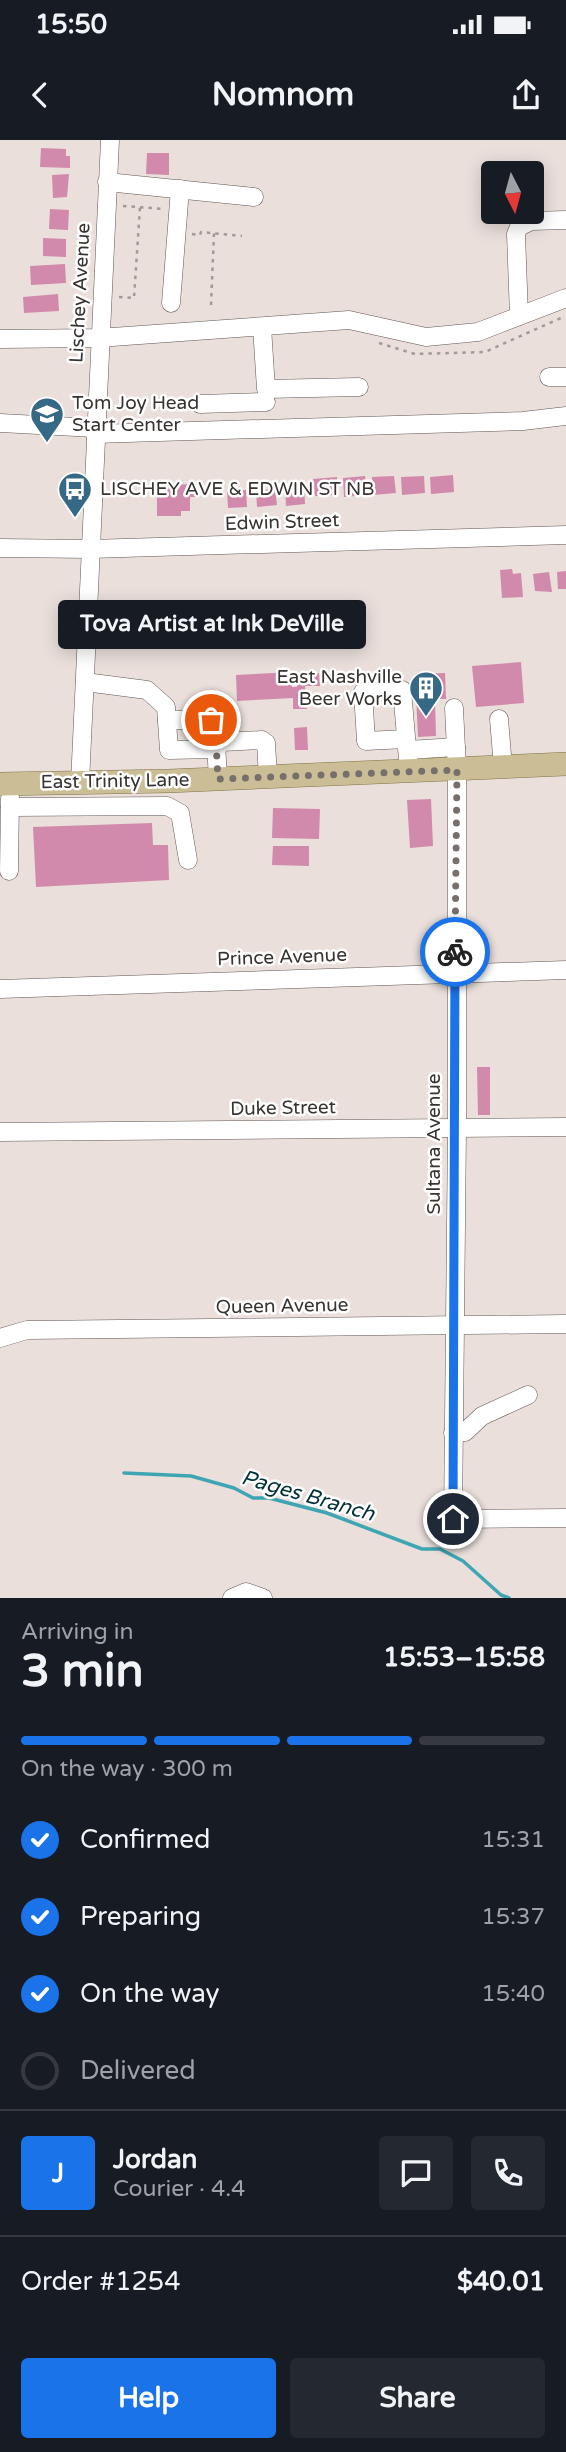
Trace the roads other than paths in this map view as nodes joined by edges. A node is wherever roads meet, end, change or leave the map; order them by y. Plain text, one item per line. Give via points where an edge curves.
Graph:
1 (110, 140) edge
2 (107, 182) junction
3 (180, 189) junction
4 (254, 197) dead end
5 (566, 220) edge
6 (566, 298) edge
7 (172, 303) dead end
8 (519, 316) junction
9 (262, 327) junction
10 (99, 338) junction
11 (0, 339) edge
12 (359, 387) dead end
13 (266, 395) junction
14 (200, 404) dead end
15 (566, 416) edge
16 (0, 423) edge
17 (268, 428) junction
18 (95, 431) junction
19 (566, 534) edge
20 (0, 548) edge
21 (90, 549) junction
22 (85, 681) junction
23 (454, 708) dead end
24 (499, 719) dead end
25 (167, 720) junction
26 (216, 748) junction
27 (169, 750) junction
28 (456, 759) junction
29 (566, 765) edge
30 (503, 767) junction
31 (268, 777) junction
32 (218, 779) junction
33 (169, 781) junction
34 (80, 783) junction
35 (5, 784) edge
36 (167, 806) junction
37 (10, 807) junction
38 (188, 860) dead end
39 (9, 871) dead end
40 (566, 970) edge
41 (455, 972) junction
42 (0, 989) edge
43 (457, 1127) junction
44 (566, 1127) edge
45 (0, 1132) edge
46 (566, 1324) edge
47 (453, 1325) junction
48 (0, 1338) edge
49 (528, 1395) dead end
50 (453, 1433) junction
51 (566, 1518) edge
52 (232, 1598) edge
53 (263, 1598) edge

1 - 2 street, Lischey Avenue
2 - 3 street
2 - 10 street, Lischey Avenue
3 - 4 street
3 - 7 street
5 - 8 street via 531,221 519,227
6 - 8 street
8 - 9 street via 478,332 426,337 349,320
9 - 10 street
9 - 13 street
10 - 11 street
10 - 18 street, Lischey Avenue
12 - 13 street
13 - 14 street
13 - 17 street
15 - 17 street
16 - 18 street
17 - 18 street
18 - 21 street, Lischey Avenue
19 - 21 street, Edwin Street
20 - 21 street, Edwin Street
21 - 22 street, Lischey Avenue
22 - 25 street via 147,690 166,707
22 - 34 street, Lischey Avenue
23 - 28 street, Sultana Avenue
24 - 30 street
25 - 26 street via 211,720
25 - 27 street
26 - 27 street
26 - 31 street via 222,742 262,740
26 - 32 street
27 - 33 street
28 - 30 main road, East Trinity Lane
28 - 31 main road, East Trinity Lane via 407,754
28 - 41 street, Sultana Avenue
29 - 30 main road, East Trinity Lane
31 - 32 main road, East Trinity Lane
32 - 33 main road, East Trinity Lane
33 - 34 main road, East Trinity Lane
33 - 36 street
34 - 35 main road, East Trinity Lane
35 - 37 street
36 - 37 street
36 - 38 street via 180,813
37 - 39 street
40 - 41 street, Prince Avenue
41 - 42 street, Prince Avenue
41 - 43 street, Sultana Avenue
43 - 44 street, Duke Street
43 - 45 street, Duke Street
43 - 47 street, Sultana Avenue
46 - 47 street, Queen Avenue
47 - 48 street, Queen Avenue via 27,1330
47 - 50 street, Sultana Avenue
49 - 50 street via 482,1416 466,1432
50 - 51 street, Sultana Avenue via 453,1519
52 - 53 street via 246,1592

